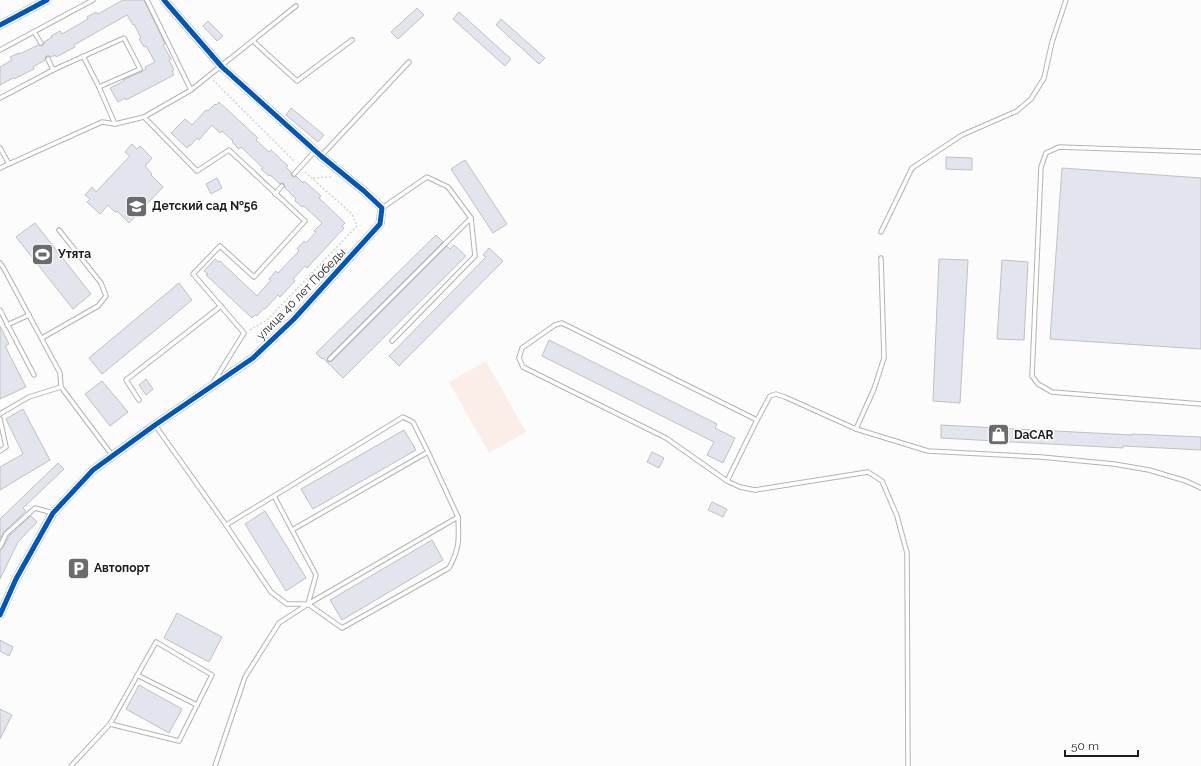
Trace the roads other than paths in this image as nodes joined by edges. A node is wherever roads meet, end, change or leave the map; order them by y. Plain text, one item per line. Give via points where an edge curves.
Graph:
1 (47, 0) edge
2 (93, 0) edge
3 (147, 0) edge
4 (164, 0) edge
5 (1066, 0) edge
6 (296, 6) dead end
7 (0, 26) edge
8 (34, 32) junction
9 (352, 40) dead end
10 (252, 42) junction
11 (41, 43) dead end
12 (0, 50) edge
13 (83, 56) junction
14 (48, 59) dead end
15 (409, 62) dead end
16 (222, 67) junction
17 (53, 70) junction
18 (99, 87) junction
19 (191, 90) junction
20 (0, 98) edge
21 (144, 117) junction
22 (115, 124) junction
23 (0, 148) edge
24 (1201, 152) edge
25 (318, 153) junction
26 (9, 164) junction
27 (0, 168) edge
28 (294, 174) dead end
29 (282, 186) dead end
30 (275, 194) junction
31 (382, 208) junction
32 (471, 218) junction
33 (60, 230) dead end
34 (881, 232) dead end
35 (881, 258) dead end
36 (0, 264) edge
37 (221, 306) junction
38 (0, 310) edge
39 (29, 316) junction
40 (7, 325) junction
41 (42, 338) junction
42 (392, 340) dead end
43 (330, 359) dead end
44 (34, 375) dead end
45 (61, 387) junction
46 (210, 388) junction
47 (139, 400) dead end
48 (1201, 404) edge
49 (0, 414) edge
50 (0, 419) edge
51 (757, 420) junction
52 (155, 425) junction
53 (856, 429) junction
54 (0, 451) edge
55 (428, 452) junction
56 (112, 455) junction
57 (727, 482) junction
58 (1201, 488) edge
59 (274, 496) junction
60 (53, 513) junction
61 (458, 517) junction
62 (226, 525) junction
63 (292, 530) junction
64 (0, 547) edge
65 (308, 604) junction
66 (0, 615) edge
67 (137, 675) junction
68 (197, 705) junction
69 (110, 724) junction
70 (71, 766) edge
71 (215, 766) edge
72 (908, 766) edge

1 - 7 street
2 - 8 lane
3 - 19 lane
4 - 16 street
5 - 34 lane via 1052,42 1044,78 1031,99 1017,111 962,135 912,168
6 - 10 lane
8 - 11 lane
8 - 12 lane
9 - 10 lane via 297,81
10 - 16 lane
13 - 17 lane
13 - 18 lane
13 - 18 lane via 124,38 140,69
14 - 17 lane
15 - 25 lane
16 - 19 lane
16 - 25 street
17 - 20 lane
18 - 22 lane
19 - 21 lane
21 - 22 lane
21 - 30 lane via 197,171 229,150
22 - 26 lane via 102,122
23 - 26 lane
24 - 48 lane via 1059,147 1046,153 1041,167 1032,376 1038,384 1052,392
25 - 28 lane
25 - 31 street
26 - 27 lane
29 - 30 lane
30 - 37 lane via 305,221 254,277 220,246 193,274
31 - 32 lane via 427,177 448,187
31 - 46 street, улица 40 лет Победы via 380,224 294,319 253,358
32 - 42 lane via 476,256
32 - 43 lane
33 - 41 lane via 101,283 106,296 98,306
35 - 53 lane via 884,358
36 - 39 lane
37 - 46 lane via 244,333
37 - 47 lane via 126,380
38 - 40 lane
39 - 40 lane
39 - 41 lane
40 - 44 lane
41 - 45 lane via 60,374
45 - 49 lane via 29,397
45 - 56 lane
46 - 52 street, улица 40 лет Победы
50 - 54 lane via 6,447
51 - 53 lane via 770,396 776,394
51 - 57 lane
51 - 57 lane via 562,323 555,325 522,348 519,358 523,367 666,438
52 - 56 street, улица 40 лет Победы
52 - 62 lane
53 - 58 lane via 928,451 1114,464 1149,470
55 - 59 lane via 413,422 403,417
55 - 61 lane
55 - 63 lane
56 - 60 street, улица 40 лет Победы via 93,470
57 - 72 lane via 755,490 868,472 882,481 897,516 907,553
59 - 62 lane
59 - 63 lane
60 - 64 lane via 35,508 6,534
60 - 66 street, улица 40 лет Победы via 16,579
61 - 65 lane
61 - 65 lane via 459,538 456,555 449,568 342,628
62 - 65 lane via 271,592 287,604
63 - 65 lane via 316,575
65 - 71 lane via 280,623 245,677
67 - 68 lane
67 - 68 lane via 156,642 212,675
67 - 69 lane
68 - 69 lane via 179,741
69 - 70 lane

